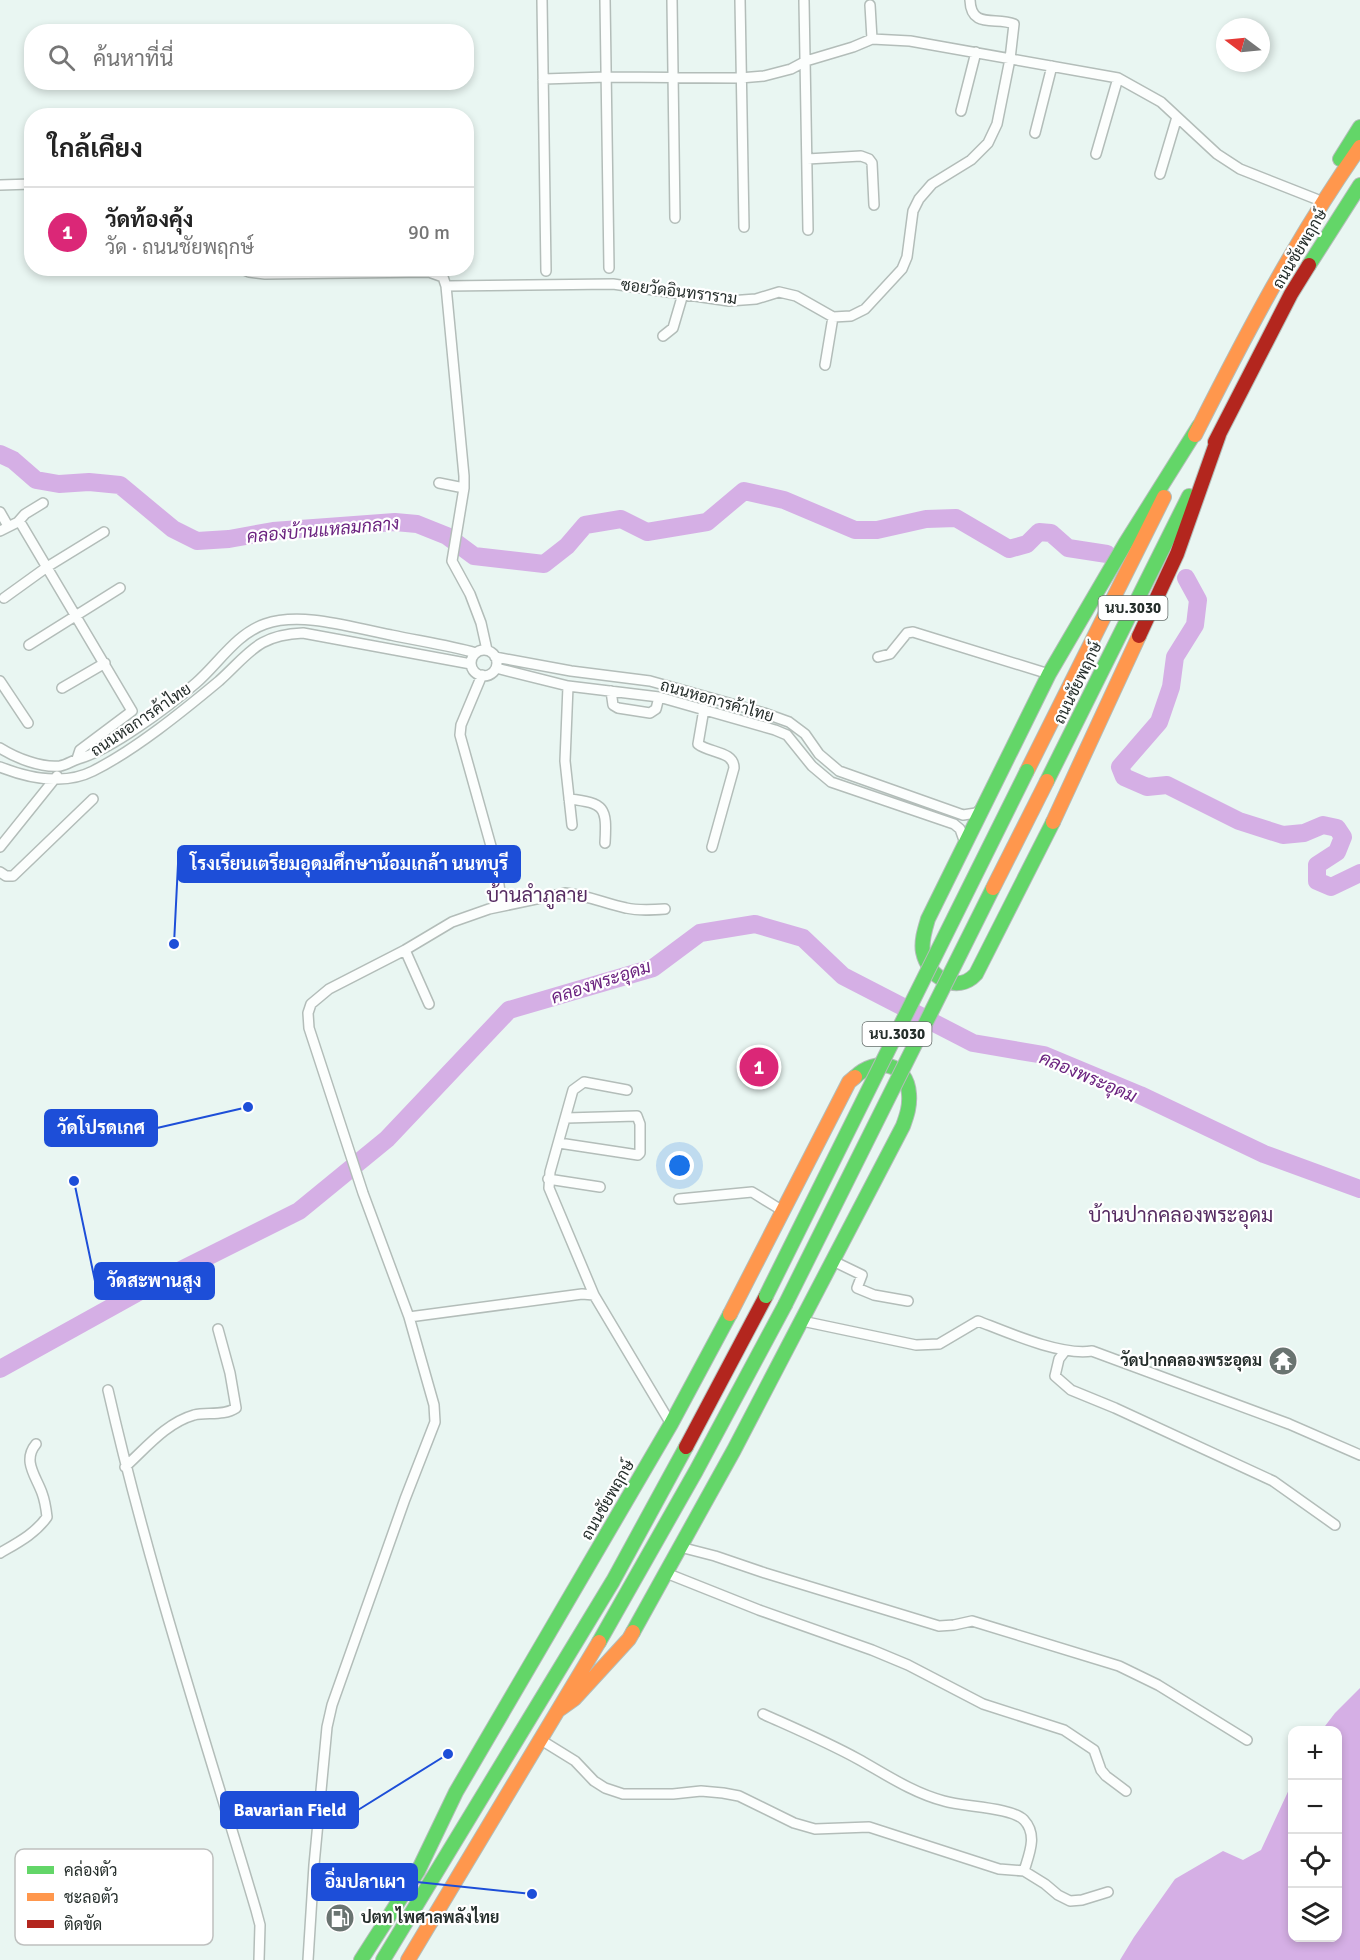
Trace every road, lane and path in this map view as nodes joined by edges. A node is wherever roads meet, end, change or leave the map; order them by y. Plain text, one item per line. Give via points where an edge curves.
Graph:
1 (542, 0) edge
2 (605, 0) edge
3 (672, 0) edge
4 (740, 0) edge
5 (970, 0) edge
6 (804, 1) edge
7 (870, 5) dead end
8 (872, 39) junction
9 (976, 52) junction
10 (1010, 59) junction
11 (806, 61) junction
12 (1052, 66) junction
13 (607, 76) junction
14 (673, 78) junction
15 (740, 78) junction
16 (1118, 78) junction
17 (543, 79) junction
18 (961, 111) dead end
19 (1177, 117) junction
20 (1360, 127) edge
21 (1035, 133) dead end
22 (1360, 147) edge
23 (1096, 154) dead end
24 (807, 159) junction
25 (1161, 174) dead end
26 (24, 184) edge
27 (0, 185) edge
28 (1360, 185) edge
29 (1360, 194) edge
30 (1316, 199) junction
31 (874, 205) dead end
32 (1341, 214) junction
33 (675, 218) dead end
34 (1307, 223) junction
35 (744, 227) dead end
36 (808, 230) dead end
37 (609, 268) dead end
38 (546, 271) dead end
39 (440, 276) edge
40 (446, 286) junction
41 (683, 294) junction
42 (833, 317) junction
43 (663, 336) dead end
44 (825, 365) dead end
45 (1199, 426) junction
46 (1219, 435) junction
47 (439, 483) dead end
48 (464, 489) junction
49 (43, 503) dead end
50 (0, 512) edge
51 (9, 526) edge
52 (104, 532) dead end
53 (47, 567) junction
54 (120, 588) dead end
55 (4, 598) dead end
56 (76, 616) junction
57 (29, 645) dead end
58 (487, 650) junction
59 (476, 653) junction
60 (495, 657) junction
61 (879, 657) dead end
62 (105, 663) junction
63 (471, 664) junction
64 (496, 668) junction
65 (1048, 674) junction
66 (482, 675) junction
67 (0, 681) edge
68 (568, 686) junction
69 (62, 688) dead end
70 (611, 691) junction
71 (659, 697) junction
72 (704, 709) junction
73 (132, 711) junction
74 (28, 723) dead end
75 (140, 724) junction
76 (0, 748) edge
77 (78, 759) junction
78 (60, 766) junction
79 (0, 767) edge
80 (56, 780) junction
81 (880, 785) junction
82 (876, 797) junction
83 (93, 799) dead end
84 (569, 799) junction
85 (983, 808) junction
86 (572, 825) dead end
87 (606, 843) dead end
88 (965, 843) junction
89 (0, 847) edge
90 (712, 847) dead end
91 (0, 872) edge
92 (502, 906) junction
93 (665, 909) dead end
94 (405, 950) junction
95 (429, 1004) dead end
96 (627, 1090) dead end
97 (566, 1118) junction
98 (559, 1143) junction
99 (548, 1179) junction
100 (600, 1187) dead end
101 (679, 1199) dead end
102 (783, 1211) junction
103 (834, 1261) junction
104 (594, 1294) junction
105 (908, 1301) dead end
106 (409, 1317) junction
107 (802, 1322) junction
108 (218, 1329) dead end
109 (1065, 1351) junction
110 (108, 1390) dead end
111 (671, 1424) junction
112 (36, 1444) dead end
113 (1360, 1455) edge
114 (125, 1467) junction
115 (1335, 1526) dead end
116 (681, 1547) junction
117 (0, 1553) edge
118 (666, 1573) junction
119 (560, 1709) junction
120 (763, 1714) dead end
121 (541, 1740) junction
122 (1247, 1740) dead end
123 (500, 1766) junction
124 (1126, 1791) dead end
125 (418, 1871) junction
126 (1024, 1871) junction
127 (1108, 1892) dead end
128 (259, 1960) edge
129 (308, 1960) edge
130 (361, 1960) edge
131 (382, 1960) edge
132 (408, 1960) edge

1 - 17 street
2 - 13 street
3 - 14 street
4 - 15 street
5 - 10 street via 974,14 982,20 1014,24
6 - 11 street
7 - 8 street
8 - 9 street
8 - 11 street
9 - 10 street
9 - 18 street
10 - 12 street
10 - 42 street via 997,124 988,143 971,160 932,184 919,199 902,269 865,309
11 - 15 street via 764,76
11 - 24 street
12 - 16 street
12 - 21 street
13 - 14 street
13 - 17 street
13 - 37 street
14 - 15 street
14 - 33 street
15 - 35 street
16 - 19 street via 1161,102
16 - 23 street
17 - 38 street
19 - 25 street
19 - 30 street via 1217,154 1240,169
20 - 30 main road, ถนนชัยพฤกษ์ / นบ.3030
22 - 34 main road, ถนนชัยพฤกษ์ / นบ.3030
24 - 31 street via 869,159
24 - 36 street
26 - 27 street
28 - 32 main road, ถนนชัยพฤกษ์ / นบ.3030
29 - 32 main road
30 - 34 main road, ถนนชัยพฤกษ์ / นบ.3030
32 - 46 main road, ถนนชัยพฤกษ์ / นบ.3030 via 1291,294
34 - 45 main road, ถนนชัยพฤกษ์ / นบ.3030
39 - 40 street
40 - 41 street, ซอยวัดอินทราราม via 601,284
40 - 48 street
41 - 42 street, ซอยวัดอินทราราม via 729,301 788,293
41 - 43 street via 673,328
42 - 44 street
45 - 65 main road
45 - 123 main road, ถนนชัยพฤกษ์ / นบ.3030, bridge via 766,1296 613,1581
46 - 88 main road via 1178,554 1072,782 984,962 969,982 953,984 930,970 923,938 928,919
46 - 119 main road, ถนนชัยพฤกษ์ / นบ.3030, bridge via 785,1305
47 - 48 street
48 - 58 street via 452,561 470,594
49 - 51 street
50 - 51 street
51 - 53 street
52 - 53 street
53 - 55 street
53 - 56 street
54 - 56 street
56 - 57 street
56 - 62 street
58 - 59 street
58 - 60 street
59 - 63 street
59 - 75 street, ถนนหอการค้าไทย via 335,625 283,620 249,632 196,683
60 - 64 street
60 - 81 street, ถนนหอการค้าไทย via 650,681 764,713 797,728 839,771
61 - 65 street via 890,654 907,633 913,632
62 - 69 street
62 - 73 street
63 - 66 street
63 - 80 street, ถนนหอการค้าไทย via 303,633 269,638 142,740 92,771
64 - 66 street
64 - 68 street, ถนนหอการค้าไทย
65 - 85 main road
66 - 92 street via 460,735 496,864
67 - 74 street
68 - 70 street, ถนนหอการค้าไทย
68 - 84 street via 565,761
70 - 71 street, ถนนหอการค้าไทย
70 - 71 street via 613,705 650,713 656,710
71 - 72 street, ถนนหอการค้าไทย
72 - 82 street, ถนนหอการค้าไทย via 787,735 831,782
72 - 90 street via 698,744 729,756 734,763
73 - 75 street
73 - 77 street via 80,750
75 - 77 street, ถนนหอการค้าไทย
76 - 78 street via 14,756
77 - 78 street, ถนนหอการค้าไทย
78 - 80 street
79 - 80 street, ถนนหอการค้าไทย via 24,776
80 - 89 street
81 - 82 street
81 - 85 street, ถนนหอการค้าไทย via 963,815
82 - 88 street, ถนนหอการค้าไทย via 954,825 960,829
83 - 91 street via 13,876
84 - 86 street
84 - 87 street via 599,805 603,810
85 - 88 main road
92 - 93 street via 565,893 627,908
92 - 94 street via 452,922
94 - 95 street
94 - 106 street via 329,989 311,1004 308,1012 309,1028 363,1193
96 - 97 street via 584,1082 569,1098
97 - 98 street
97 - 98 street via 637,1116 640,1153
98 - 99 street
99 - 100 street
99 - 104 street
101 - 102 street via 752,1192
102 - 103 main road, ถนนชัยพฤกษ์ via 849,1082 861,1069 871,1066 882,1064 898,1070 907,1079 911,1094 908,1117
102 - 111 main road, ถนนชัยพฤกษ์
103 - 105 street via 862,1275 857,1288
103 - 107 main road, ถนนชัยพฤกษ์
104 - 106 street
104 - 111 street
106 - 129 street via 434,1405 435,1422 332,1705
107 - 109 street via 890,1341 931,1345 978,1321
107 - 116 main road, ถนนชัยพฤกษ์
108 - 114 street via 236,1408 195,1415 173,1424
109 - 113 street via 1092,1351 1289,1424
109 - 115 street via 1055,1377 1071,1390 1273,1480
110 - 114 street
111 - 125 main road, ถนนชัยพฤกษ์ via 456,1792
112 - 117 street via 30,1461 43,1495 46,1517 27,1537
114 - 128 street via 256,1910
116 - 118 main road, ถนนชัยพฤกษ์
116 - 122 street via 939,1626 972,1621 1119,1666 1158,1684
118 - 119 main road, ถนนชัยพฤกษ์ via 629,1639
118 - 124 street via 872,1650 983,1704 1064,1730 1094,1750 1101,1770
119 - 121 main road, ถนนชัยพฤกษ์
120 - 126 street via 942,1801 1009,1812 1022,1818 1033,1838
121 - 126 street via 575,1761 594,1781 623,1794 731,1794 815,1829 869,1827 999,1869
121 - 132 main road, ถนนชัยพฤกษ์
123 - 125 main road
123 - 131 main road, ถนนชัยพฤกษ์
125 - 130 main road, ถนนชัยพฤกษ์
126 - 127 street via 1070,1901

